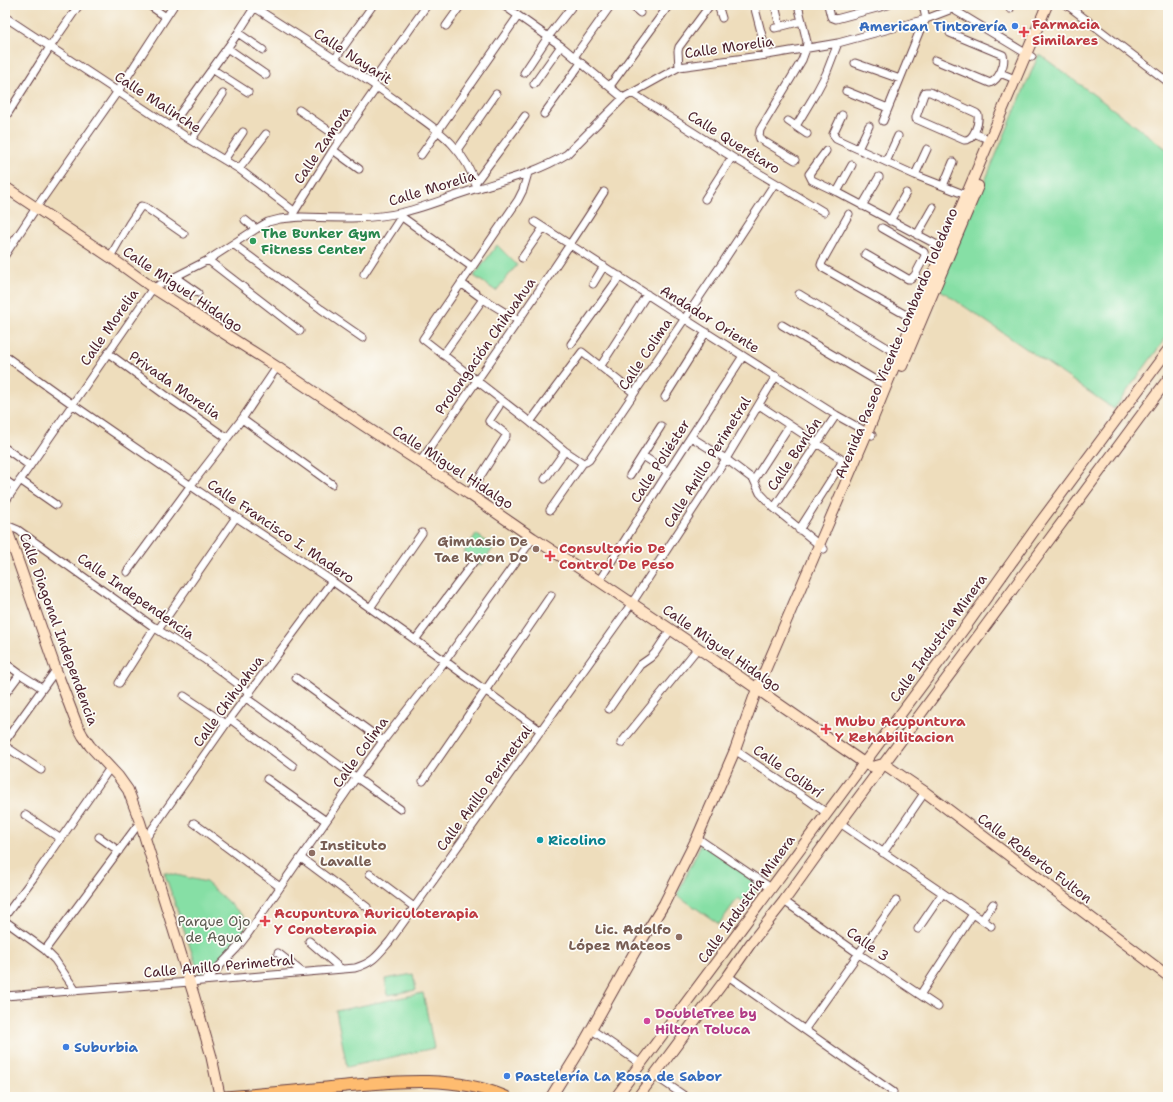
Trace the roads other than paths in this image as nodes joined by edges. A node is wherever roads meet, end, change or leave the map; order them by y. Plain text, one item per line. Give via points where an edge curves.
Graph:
1 (80, 5) edge
2 (150, 5) edge
3 (174, 5) edge
4 (373, 5) edge
5 (427, 5) edge
6 (461, 5) edge
7 (503, 5) edge
8 (573, 5) edge
9 (611, 5) edge
10 (631, 5) edge
11 (669, 5) edge
12 (710, 5) edge
13 (718, 5) edge
14 (754, 5) edge
15 (775, 5) edge
16 (798, 5) edge
17 (828, 5) edge
18 (888, 5) edge
19 (923, 5) edge
20 (1047, 5) edge
21 (1054, 5) edge
22 (1067, 5) edge
23 (254, 6) edge
24 (949, 7) edge
25 (640, 13) dead end
26 (518, 16) junction
27 (5, 17) edge
28 (166, 17) junction
29 (722, 18) dead end
30 (926, 19) junction
31 (802, 21) junction
32 (446, 26) dead end
33 (238, 33) junction
34 (950, 33) dead end
35 (548, 37) junction
36 (838, 43) junction
37 (561, 46) junction
38 (50, 47) junction
39 (227, 48) junction
40 (806, 49) junction
41 (263, 50) dead end
42 (767, 55) junction
43 (1029, 55) junction
44 (574, 57) junction
45 (335, 59) junction
46 (935, 60) dead end
47 (581, 63) junction
48 (855, 63) dead end
49 (679, 67) junction
50 (212, 69) junction
51 (524, 73) dead end
52 (1000, 73) junction
53 (266, 75) dead end
54 (900, 79) junction
55 (1016, 79) junction
56 (1168, 82) edge
57 (534, 84) dead end
58 (375, 85) junction
59 (610, 86) junction
60 (118, 91) junction
61 (846, 91) dead end
62 (248, 92) dead end
63 (632, 93) junction
64 (223, 94) dead end
65 (496, 94) dead end
66 (623, 98) junction
67 (888, 108) junction
68 (299, 110) dead end
69 (544, 114) dead end
70 (842, 115) dead end
71 (525, 116) dead end
72 (5, 118) edge
73 (788, 121) dead end
74 (883, 121) dead end
75 (171, 126) junction
76 (796, 126) junction
77 (869, 126) dead end
78 (439, 131) junction
79 (243, 132) dead end
80 (974, 133) junction
81 (266, 134) dead end
82 (807, 134) dead end
83 (898, 136) dead end
84 (341, 139) junction
85 (191, 140) junction
86 (990, 140) junction
87 (858, 149) junction
88 (928, 149) dead end
89 (333, 150) junction
90 (457, 150) junction
91 (826, 150) dead end
92 (421, 155) dead end
93 (732, 157) junction
94 (224, 160) junction
95 (795, 160) dead end
96 (886, 162) junction
97 (953, 162) dead end
98 (852, 165) dead end
99 (239, 169) junction
100 (360, 169) dead end
101 (528, 173) junction
102 (915, 175) junction
103 (879, 177) dead end
104 (775, 183) junction
105 (476, 186) junction
106 (943, 186) junction
107 (5, 187) edge
108 (604, 192) dead end
109 (837, 192) junction
110 (906, 193) dead end
111 (966, 195) junction
112 (705, 199) dead end
113 (862, 206) junction
114 (933, 207) dead end
115 (36, 208) junction
116 (824, 212) dead end
117 (292, 214) junction
118 (403, 214) junction
119 (849, 214) dead end
120 (245, 220) dead end
121 (890, 220) junction
122 (535, 222) dead end
123 (543, 228) junction
124 (882, 228) dead end
125 (256, 229) junction
126 (184, 234) dead end
127 (917, 235) junction
128 (233, 244) junction
129 (570, 245) junction
130 (943, 248) junction
131 (865, 254) dead end
132 (5, 255) edge
133 (110, 257) junction
134 (522, 258) dead end
135 (208, 260) junction
136 (604, 266) junction
137 (472, 267) junction
138 (364, 274) dead end
139 (915, 275) junction
140 (620, 276) junction
141 (175, 277) junction
142 (461, 283) junction
143 (933, 283) junction
144 (593, 284) dead end
145 (153, 288) junction
146 (198, 293) dead end
147 (647, 294) junction
148 (799, 294) dead end
149 (483, 298) junction
150 (914, 318) junction
151 (684, 319) junction
152 (518, 321) junction
153 (782, 325) dead end
154 (300, 331) dead end
155 (706, 332) junction
156 (363, 338) dead end
157 (571, 344) dead end
158 (1168, 350) edge
159 (108, 353) junction
160 (900, 354) junction
161 (443, 355) junction
162 (5, 356) edge
163 (743, 356) junction
164 (277, 367) junction
165 (600, 367) junction
166 (776, 376) junction
167 (1168, 379) edge
168 (476, 381) junction
169 (887, 385) junction
170 (634, 393) junction
171 (664, 397) dead end
172 (72, 404) junction
173 (499, 406) dead end
174 (759, 406) junction
175 (836, 415) junction
176 (242, 419) junction
177 (530, 422) junction
178 (661, 426) dead end
179 (789, 426) junction
180 (870, 434) junction
181 (691, 437) junction
182 (228, 438) junction
183 (817, 443) junction
184 (5, 448) edge
185 (565, 451) junction
186 (643, 456) junction
187 (726, 459) junction
188 (586, 461) junction
189 (420, 462) junction
190 (30, 466) junction
191 (668, 472) junction
192 (630, 475) dead end
193 (545, 479) dead end
194 (5, 480) edge
195 (20, 480) junction
196 (754, 480) junction
197 (332, 484) dead end
198 (190, 485) junction
199 (15, 487) junction
200 (469, 494) junction
201 (5, 502) edge
202 (56, 505) dead end
203 (774, 508) junction
204 (550, 510) dead end
205 (236, 517) junction
206 (5, 525) edge
207 (799, 530) junction
208 (422, 533) dead end
209 (533, 538) junction
210 (822, 547) junction
211 (475, 560) dead end
212 (126, 572) dead end
213 (332, 581) junction
214 (599, 581) junction
215 (551, 595) dead end
216 (632, 603) junction
217 (370, 608) junction
218 (157, 628) junction
219 (671, 629) junction
220 (415, 640) junction
221 (698, 648) junction
222 (445, 661) junction
223 (5, 663) edge
224 (56, 670) junction
225 (20, 674) junction
226 (296, 678) dead end
227 (119, 683) dead end
228 (42, 688) junction
229 (757, 689) junction
230 (485, 690) junction
231 (5, 694) edge
232 (184, 696) dead end
233 (248, 696) junction
234 (609, 709) dead end
235 (228, 721) junction
236 (541, 731) junction
237 (5, 741) edge
238 (383, 741) junction
239 (621, 743) dead end
240 (5, 746) edge
241 (735, 750) junction
242 (864, 763) junction
243 (884, 764) junction
244 (293, 766) dead end
245 (110, 768) junction
246 (41, 770) dead end
247 (356, 778) junction
248 (267, 779) dead end
249 (423, 781) dead end
250 (925, 792) junction
251 (400, 809) dead end
252 (827, 814) junction
253 (25, 815) dead end
254 (326, 821) junction
255 (140, 822) junction
256 (194, 823) dead end
257 (840, 823) junction
258 (99, 837) dead end
259 (146, 838) junction
260 (697, 838) junction
261 (61, 839) junction
262 (119, 851) junction
263 (883, 853) junction
264 (301, 858) junction
265 (370, 874) dead end
266 (280, 886) junction
267 (770, 888) junction
268 (942, 894) junction
269 (784, 901) junction
270 (896, 901) dead end
271 (993, 904) dead end
272 (367, 907) dead end
273 (414, 907) junction
274 (973, 914) junction
275 (5, 916) edge
276 (982, 920) junction
277 (5, 921) edge
278 (990, 926) dead end
279 (918, 929) dead end
280 (738, 934) junction
281 (309, 941) dead end
282 (751, 943) junction
283 (45, 950) junction
284 (278, 953) dead end
285 (859, 954) junction
286 (341, 968) junction
287 (302, 972) junction
288 (728, 976) junction
289 (1168, 976) edge
290 (206, 980) junction
291 (190, 982) junction
292 (76, 991) junction
293 (920, 995) junction
294 (5, 996) edge
295 (938, 1007) dead end
296 (805, 1029) junction
297 (592, 1030) junction
298 (641, 1064) junction
299 (654, 1075) junction
300 (893, 1092) dead end
301 (220, 1097) edge
302 (225, 1097) edge
303 (506, 1097) edge
304 (551, 1097) edge
305 (616, 1097) edge
306 (638, 1097) edge
307 (686, 1097) edge

1 - 38 street
2 - 28 street
3 - 28 street
4 - 45 street
5 - 58 street, Calle Zamora
6 - 32 street
7 - 26 street
8 - 35 street
9 - 44 street
10 - 25 street
11 - 59 street
12 - 49 street via 679,47
13 - 29 street
14 - 42 street
15 - 31 street via 777,28
16 - 31 street
17 - 18 street via 831,17 836,19
19 - 30 street
20 - 43 main road, Avenida Paseo Vicente Lombardo Toledano
21 - 43 main road, Avenida Paseo Vicente Lombardo Toledano
22 - 56 street
23 - 33 street
23 - 45 street, Calle Nayarit
24 - 30 street, Calle Morelia
24 - 43 street
26 - 35 street
26 - 78 street
27 - 38 street, Calle Malinche
28 - 60 street
30 - 36 street, Calle Morelia
30 - 54 street
31 - 40 street
33 - 39 street
33 - 41 street
34 - 52 street via 1003,55
35 - 37 street
35 - 51 street
36 - 40 street, Calle Morelia
36 - 76 street via 820,86
37 - 44 street
37 - 57 street
38 - 60 street, Calle Malinche
38 - 72 street
39 - 50 street
39 - 53 street
40 - 42 street, Calle Morelia
40 - 95 street via 759,136
42 - 49 street, Calle Morelia
43 - 55 main road, Avenida Paseo Vicente Lombardo Toledano
43 - 143 main road, Avenida Paseo Vicente Lombardo Toledano
44 - 47 street
45 - 58 street, Calle Nayarit
46 - 52 street via 990,83 995,81
47 - 59 street
47 - 69 street
48 - 54 street
49 - 63 street, Calle Morelia
50 - 62 street
50 - 75 street
52 - 55 street
54 - 67 street
55 - 86 main road, Avenida Paseo Vicente Lombardo Toledano
58 - 78 street, Calle Nayarit
58 - 84 street, Calle Zamora
59 - 66 street
60 - 75 street, Calle Malinche
60 - 115 street
61 - 67 street
63 - 66 street, Calle Morelia
63 - 93 street, Calle Querétaro
64 - 85 street
65 - 90 street
66 - 101 street, Calle Morelia via 566,154
67 - 74 street
68 - 84 street
70 - 87 street via 833,134 836,139
71 - 105 street
73 - 76 street
75 - 85 street, Calle Malinche
76 - 82 street
77 - 87 street
78 - 90 street, Calle Nayarit
78 - 92 street
79 - 94 street
80 - 80 street via 970,139 964,140 916,119 925,92 976,112 979,118
80 - 86 street
81 - 99 street
83 - 96 street
84 - 89 street, Calle Zamora
85 - 94 street, Calle Malinche
86 - 111 main road, Avenida Paseo Vicente Lombardo Toledano
87 - 96 street
88 - 102 street
89 - 100 street
89 - 117 street, Calle Zamora
90 - 105 street, Calle Nayarit via 471,171
91 - 109 street via 809,174 812,180
93 - 104 street, Calle Querétaro
93 - 112 street
94 - 99 street, Calle Malinche
96 - 102 street
97 - 106 street
98 - 109 street
99 - 117 street, Calle Malinche
101 - 105 street, Calle Morelia
101 - 137 street via 518,200
102 - 106 street
103 - 113 street
104 - 116 street, Calle Querétaro
104 - 151 street, Calle Colima
105 - 118 street, Calle Morelia
106 - 111 street
107 - 115 main road, Calle Miguel Hidalgo
108 - 129 street, Prolongación Chihuahua
109 - 113 street
110 - 121 street
111 - 130 main road, Avenida Paseo Vicente Lombardo Toledano
113 - 121 street
114 - 127 street
115 - 132 street
115 - 133 main road, Calle Miguel Hidalgo
117 - 118 street, Calle Morelia via 301,217
117 - 125 street, Calle Morelia
118 - 137 street
118 - 138 street
119 - 150 street via 821,265
120 - 125 street
121 - 127 street
122 - 123 street, Andador Oriente
123 - 129 street, Andador Oriente
123 - 134 street
124 - 139 street via 924,252 925,256
125 - 128 street, Calle Morelia
126 - 133 street via 141,206
127 - 130 street
128 - 135 street, Calle Morelia
128 - 156 street
129 - 136 street, Andador Oriente
129 - 152 street, Prolongación Chihuahua
130 - 143 main road, Avenida Paseo Vicente Lombardo Toledano
131 - 139 street via 908,278 912,279
133 - 145 main road, Calle Miguel Hidalgo
135 - 141 street, Calle Morelia
135 - 154 street
136 - 140 street, Andador Oriente
136 - 144 street
137 - 142 street
139 - 143 street
140 - 147 street, Andador Oriente
140 - 157 street
141 - 145 street, Calle Morelia
141 - 146 street
142 - 149 street
142 - 161 street via 423,339
143 - 150 main road, Avenida Paseo Vicente Lombardo Toledano
143 - 180 main road, Avenida Paseo Vicente Lombardo Toledano
145 - 159 street, Calle Morelia
145 - 164 main road, Calle Miguel Hidalgo
147 - 151 street, Andador Oriente
147 - 165 street
148 - 160 street
149 - 152 street
149 - 161 street
150 - 160 main road, Avenida Paseo Vicente Lombardo Toledano
151 - 155 street, Andador Oriente
151 - 170 street, Calle Colima
152 - 168 street, Prolongación Chihuahua
153 - 169 street
155 - 163 street, Andador Oriente
155 - 171 street
158 - 242 main road, Calle Industria Minera
159 - 172 street, Calle Morelia
159 - 182 street, Privada Morelia
160 - 169 main road, Avenida Paseo Vicente Lombardo Toledano
161 - 168 street
162 - 172 street, Calle Francisco I. Madero
163 - 166 street, Andador Oriente
163 - 181 street, Calle Poliéster
164 - 176 street
164 - 189 main road, Calle Miguel Hidalgo
165 - 170 street
165 - 177 street via 582,352
166 - 174 street, Calle Anillo Perimetral
166 - 175 street, Andador Oriente
167 - 243 main road
168 - 177 street
168 - 189 street, Prolongación Chihuahua
169 - 180 main road, Avenida Paseo Vicente Lombardo Toledano
170 - 188 street, Calle Colima
172 - 190 street, Calle Morelia
172 - 198 street, Calle Francisco I. Madero
173 - 200 street via 489,421 506,436
174 - 179 street
174 - 187 street, Calle Anillo Perimetral
175 - 180 street, Andador Oriente
175 - 183 street, Calle Banlón
176 - 182 street
176 - 197 street
177 - 185 street
178 - 186 street
179 - 183 street
179 - 196 street
180 - 210 main road, Avenida Paseo Vicente Lombardo Toledano
181 - 187 street
181 - 191 street, Calle Poliéster
182 - 198 street
183 - 203 street, Calle Banlón
183 - 207 street via 840,458 842,464
184 - 190 street
185 - 188 street
185 - 193 street
186 - 191 street
186 - 192 street
187 - 196 street
187 - 216 street, Calle Anillo Perimetral
188 - 204 street, Calle Colima
189 - 200 main road, Calle Miguel Hidalgo
190 - 195 street, Calle Morelia
191 - 214 street, Calle Poliéster
194 - 199 street
195 - 199 street, Calle Morelia
195 - 202 street
196 - 203 street via 760,493
198 - 205 street, Calle Francisco I. Madero
198 - 212 street
199 - 201 street, Calle Morelia
200 - 209 main road, Calle Miguel Hidalgo
203 - 207 street
205 - 213 street, Calle Francisco I. Madero
205 - 218 street
206 - 218 street, Calle Independencia via 18,530
206 - 224 main road, Calle Diagonal Independencia
207 - 210 street
208 - 217 street
209 - 214 main road, Calle Miguel Hidalgo
209 - 222 street, Calle Colima
210 - 229 main road, Avenida Paseo Vicente Lombardo Toledano
211 - 220 street
213 - 217 street, Calle Francisco I. Madero
213 - 233 street, Calle Chihuahua
214 - 216 main road, Calle Miguel Hidalgo
215 - 230 street
216 - 219 main road, Calle Miguel Hidalgo
216 - 236 street, Calle Anillo Perimetral
217 - 220 street, Calle Francisco I. Madero
218 - 227 street
218 - 233 street, Calle Independencia via 204,660
219 - 221 main road, Calle Miguel Hidalgo
219 - 234 street via 650,658 640,664
220 - 222 street, Calle Francisco I. Madero
221 - 229 main road, Calle Miguel Hidalgo
221 - 239 street
222 - 230 street, Calle Francisco I. Madero
222 - 238 street, Calle Colima
223 - 225 street
224 - 228 street
224 - 245 main road, Calle Diagonal Independencia via 77,725 90,746
225 - 228 street
225 - 231 street
226 - 238 street
228 - 237 street
229 - 241 main road, Avenida Paseo Vicente Lombardo Toledano
229 - 242 main road, Calle Miguel Hidalgo
230 - 236 street, Calle Francisco I. Madero
230 - 249 street
232 - 235 street
233 - 235 street, Calle Chihuahua
233 - 247 street, Calle Independencia
235 - 244 street
235 - 259 street, Calle Chihuahua
236 - 273 street, Calle Anillo Perimetral
238 - 247 street, Calle Colima
240 - 246 street
241 - 252 street, Calle Colibrí
241 - 260 main road, Avenida Paseo Vicente Lombardo Toledano
242 - 243 main road, Calle Miguel Hidalgo via 871,767
242 - 252 main road, Calle Industria Minera
243 - 250 main road, Calle Roberto Fulton
243 - 257 main road
245 - 255 main road, Calle Diagonal Independencia via 128,790
245 - 261 street
247 - 251 street, Calle Independencia
247 - 254 street, Calle Colima
248 - 254 street
250 - 263 street
250 - 289 main road, Calle Roberto Fulton
252 - 267 main road, Calle Industria Minera
253 - 261 street
254 - 264 street, Calle Colima
255 - 259 main road, Calle Diagonal Independencia
255 - 262 street
256 - 266 street
257 - 263 street
257 - 269 main road
258 - 262 street
259 - 291 main road, Calle Diagonal Independencia
260 - 267 street
260 - 297 main road, Avenida Paseo Vicente Lombardo Toledano via 664,904
261 - 275 street
262 - 283 street
263 - 268 street
264 - 266 street, Calle Colima
264 - 272 street
265 - 273 street
266 - 290 street, Calle Colima via 237,948
267 - 280 main road, Calle Industria Minera
268 - 274 street
268 - 279 street
269 - 282 main road
269 - 285 street, Calle 3
270 - 285 street
271 - 276 street
273 - 286 street, Calle Anillo Perimetral via 377,956 355,968
274 - 276 street
274 - 293 street
276 - 278 street
277 - 283 street
280 - 282 main road
280 - 298 main road, Calle Industria Minera
281 - 286 street
282 - 288 main road
283 - 292 street
284 - 287 street
285 - 293 street, Calle 3
285 - 296 street
286 - 287 street, Calle Anillo Perimetral
287 - 290 street, Calle Anillo Perimetral
288 - 296 street
288 - 299 main road
290 - 291 street, Calle Anillo Perimetral
291 - 292 street, Calle Anillo Perimetral
291 - 301 main road, Calle Diagonal Independencia
292 - 294 street, Calle Anillo Perimetral
293 - 295 street, Calle 3
296 - 300 street
297 - 298 street
297 - 304 main road, Avenida Paseo Vicente Lombardo Toledano
298 - 305 main road, Calle Industria Minera
299 - 306 main road
299 - 307 street
302 - 303 main road via 376,1083 414,1082 466,1085

